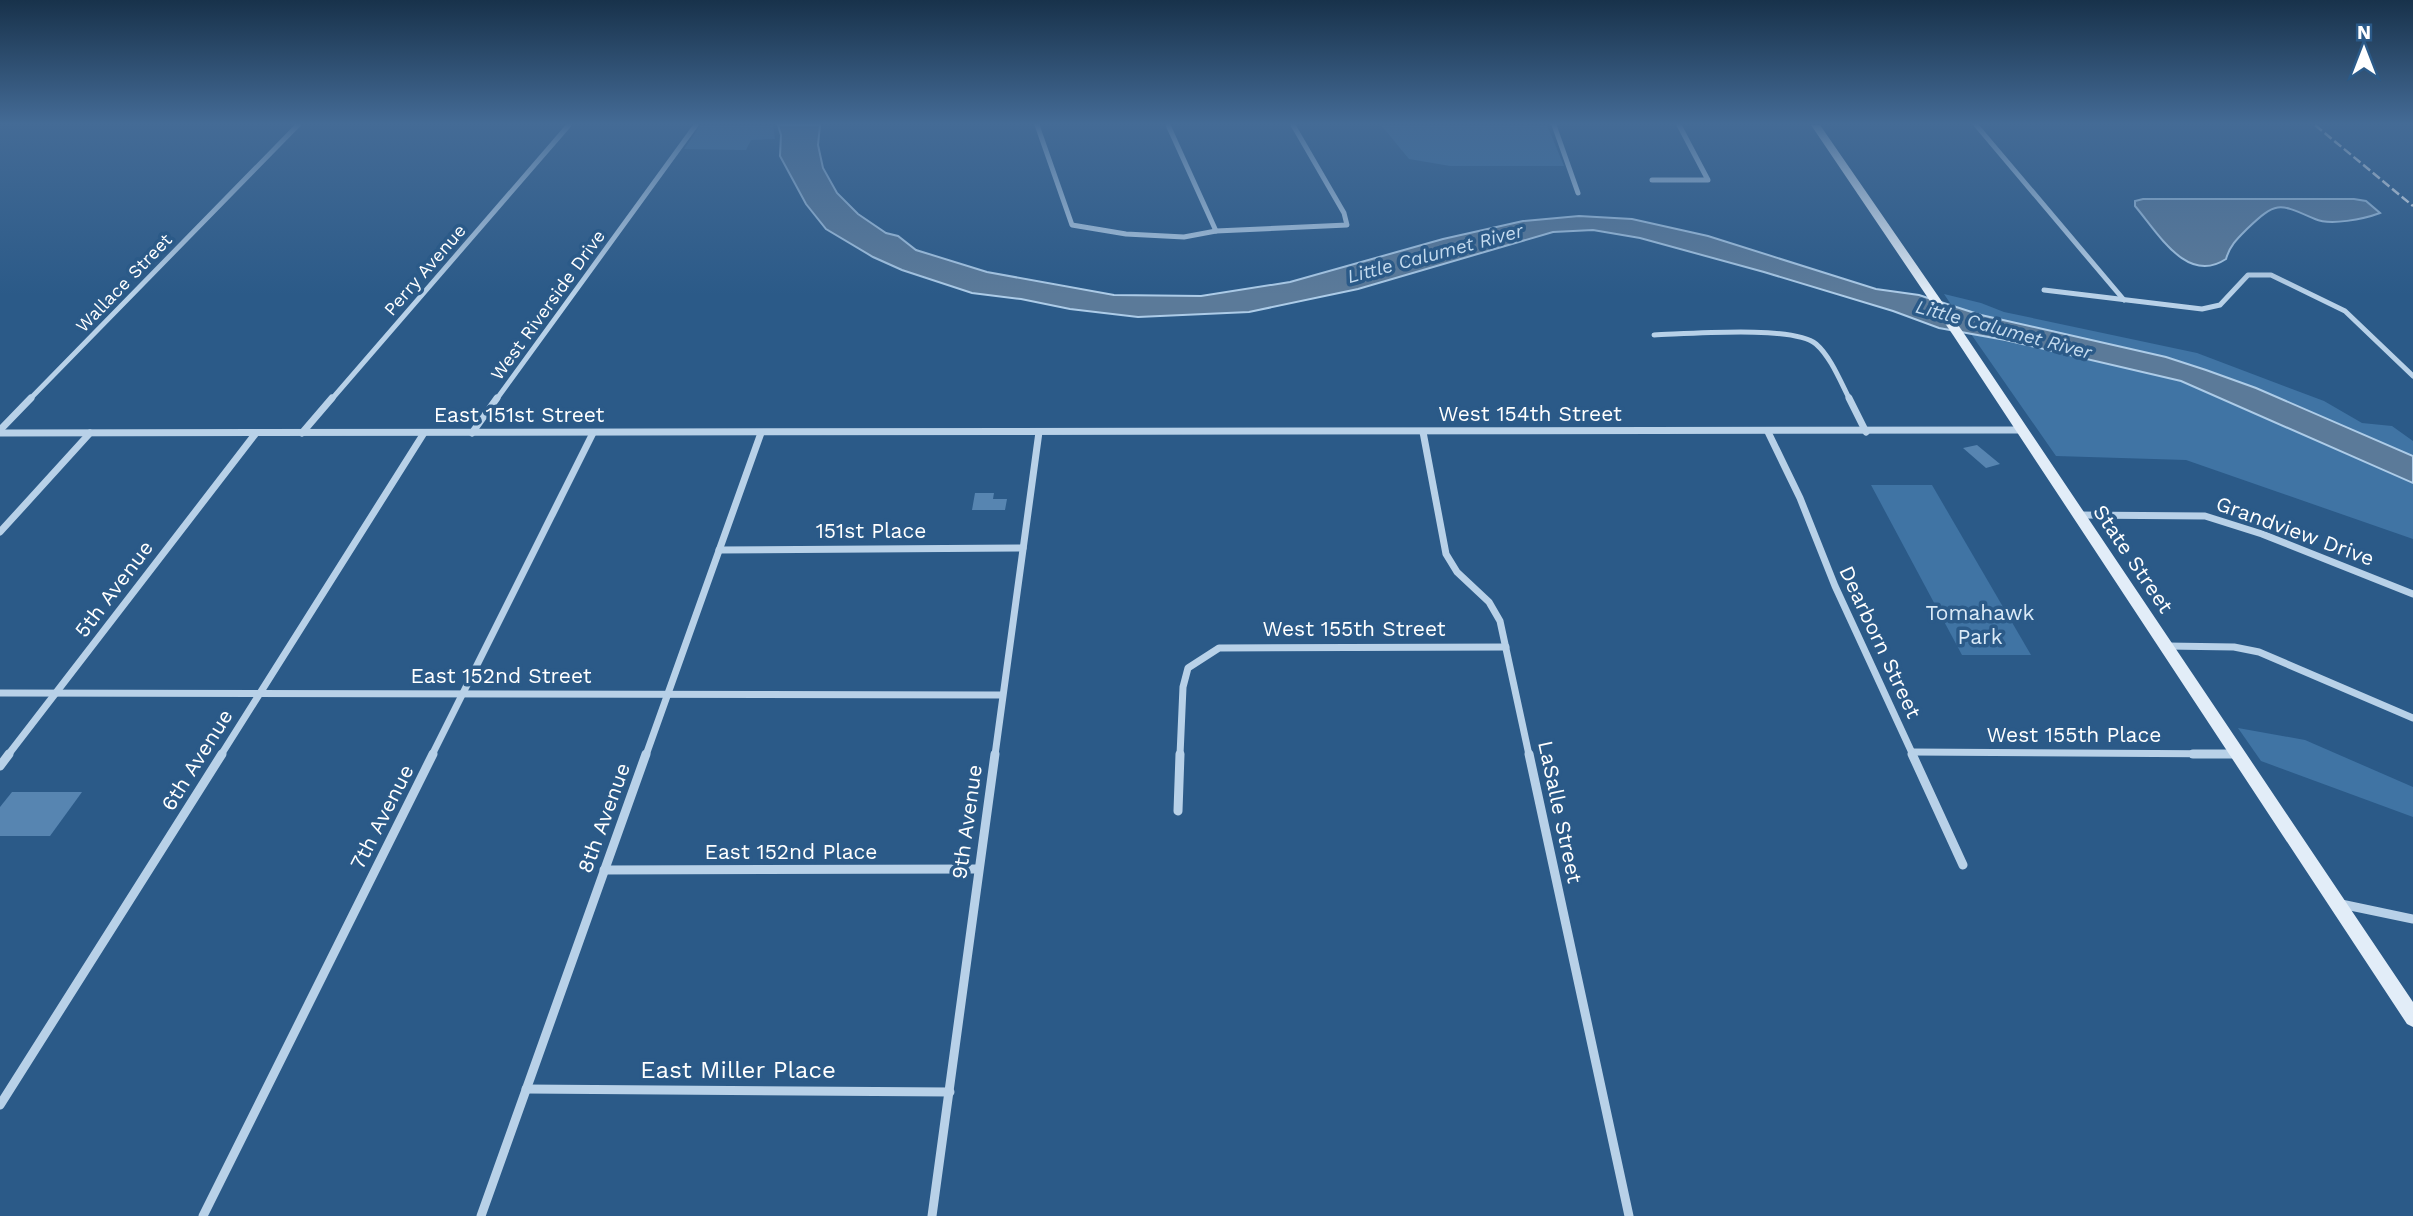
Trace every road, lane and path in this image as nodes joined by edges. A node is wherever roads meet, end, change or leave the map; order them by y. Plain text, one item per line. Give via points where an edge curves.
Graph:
1 (243, 182) edge
2 (520, 182) edge
3 (655, 182) edge
4 (1056, 182) edge
5 (1194, 182) edge
6 (1326, 182) edge
7 (1574, 182) edge
8 (1854, 182) edge
9 (2024, 182) edge
10 (1578, 193) dead end
11 (1216, 231) junction
12 (2044, 290) dead end
13 (2124, 300) junction
14 (1654, 335) dead end
15 (2413, 376) edge
16 (2022, 430) junction
17 (0, 432) edge
18 (1039, 432) junction
19 (1423, 432) junction
20 (1768, 432) junction
21 (1866, 432) junction
22 (90, 433) junction
23 (256, 433) junction
24 (302, 433) junction
25 (424, 433) junction
26 (472, 433) junction
27 (593, 433) junction
28 (761, 433) junction
29 (2078, 515) junction
30 (0, 532) edge
31 (1023, 548) junction
32 (719, 550) junction
33 (2413, 594) edge
34 (2166, 646) junction
35 (1506, 647) junction
36 (0, 693) edge
37 (56, 693) junction
38 (260, 694) junction
39 (463, 694) junction
40 (667, 694) junction
41 (1002, 695) junction
42 (2413, 718) edge
43 (1912, 752) junction
44 (2237, 754) junction
45 (0, 766) edge
46 (1178, 811) dead end
47 (1963, 865) dead end
48 (977, 869) junction
49 (604, 870) junction
50 (2337, 903) junction
51 (2413, 919) edge
52 (2413, 1018) edge
53 (526, 1089) junction
54 (950, 1092) junction
55 (0, 1105) edge
56 (203, 1216) edge
57 (481, 1216) edge
58 (932, 1216) edge
59 (1629, 1216) edge

1 - 17 street, Wallace Street
2 - 24 street, Perry Avenue
3 - 26 street, West Riverside Drive
4 - 11 street via 1072,226 1184,237
5 - 11 street
6 - 11 street via 1346,225
7 - 10 street
8 - 16 main road, State Street
9 - 13 street
12 - 13 street
13 - 15 street via 2202,309 2220,304 2248,275 2271,275 2344,311
14 - 21 street via 1786,334 1809,340 1821,350
16 - 21 street, West 154th Street
16 - 29 main road, State Street
17 - 22 street, East 151st Street
18 - 19 street, West 154th Street
18 - 28 street, East 151st Street
18 - 31 street, 9th Avenue
19 - 20 street, West 154th Street
19 - 35 street, LaSalle Street via 1446,554 1457,572 1489,602 1500,621
20 - 21 street, West 154th Street
20 - 43 street, Dearborn Street
22 - 23 street, East 151st Street
22 - 30 street
23 - 24 street, East 151st Street
23 - 37 street, 5th Avenue
24 - 25 street, East 151st Street
25 - 26 street, East 151st Street
25 - 38 street, 6th Avenue
26 - 27 street, East 151st Street
27 - 28 street, East 151st Street
27 - 39 street, 7th Avenue
28 - 32 street, 8th Avenue
29 - 33 street, Grandview Drive via 2205,516
29 - 34 main road, State Street
31 - 32 street, 151st Place
31 - 41 street, 9th Avenue
32 - 40 street, 8th Avenue
34 - 42 street via 2259,652
34 - 44 main road, State Street
35 - 46 street, West 155th Street via 1219,648 1188,668 1183,687
35 - 59 street, LaSalle Street
36 - 37 street, East 152nd Street
37 - 38 street, East 152nd Street
37 - 45 street, 5th Avenue
38 - 39 street, East 152nd Street
38 - 55 street, 6th Avenue
39 - 40 street, East 152nd Street
39 - 56 street, 7th Avenue
40 - 41 street, East 152nd Street
40 - 49 street, 8th Avenue
41 - 48 street, 9th Avenue
43 - 44 street, West 155th Place
43 - 47 street, Dearborn Street
44 - 50 main road, State Street
48 - 49 street, East 152nd Place
48 - 54 street, 9th Avenue
49 - 53 street, 8th Avenue
50 - 51 street
50 - 52 main road, State Street
53 - 54 street, East Miller Place
53 - 57 street, 8th Avenue
54 - 58 street, 9th Avenue

